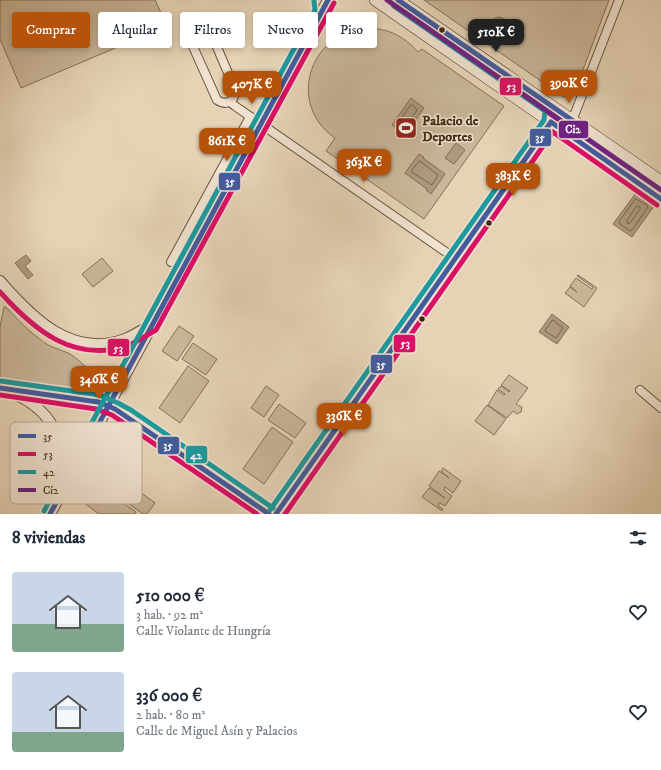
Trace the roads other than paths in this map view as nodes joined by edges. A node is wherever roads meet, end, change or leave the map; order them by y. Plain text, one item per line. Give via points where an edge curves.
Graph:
1 (321, 0) edge
2 (328, 0) edge
3 (376, 0) edge
4 (398, 0) edge
5 (619, 0) edge
6 (322, 11) junction
7 (230, 102) junction
8 (552, 106) junction
9 (250, 116) junction
10 (572, 120) junction
11 (551, 122) junction
12 (260, 124) junction
13 (574, 138) junction
14 (661, 181) edge
15 (661, 199) edge
16 (456, 260) junction
17 (171, 262) dead end
18 (0, 281) edge
19 (152, 324) junction
20 (0, 388) edge
21 (640, 390) dead end
22 (108, 405) junction
23 (661, 408) edge
24 (51, 422) edge
25 (99, 422) edge
26 (136, 422) edge
27 (142, 426) edge
28 (55, 504) edge
29 (50, 514) edge
30 (269, 514) edge
31 (276, 514) edge

1 - 6 street
2 - 6 street
3 - 11 main road
4 - 8 main road
5 - 10 street
6 - 12 street
7 - 7 street via 234,98 234,88 211,33 206,28 196,28 190,35 191,42 217,100
7 - 9 street
8 - 10 main road
8 - 11 street
9 - 12 street
9 - 17 street
10 - 13 street
10 - 14 main road
11 - 13 main road
11 - 16 street
12 - 16 street
12 - 19 street
13 - 15 main road
16 - 31 street
18 - 19 street via 47,327 77,342 115,342 126,339
19 - 22 street
20 - 22 street via 78,398
20 - 24 street via 30,402
21 - 23 street
22 - 25 street
22 - 26 street
27 - 30 street
28 - 29 street

